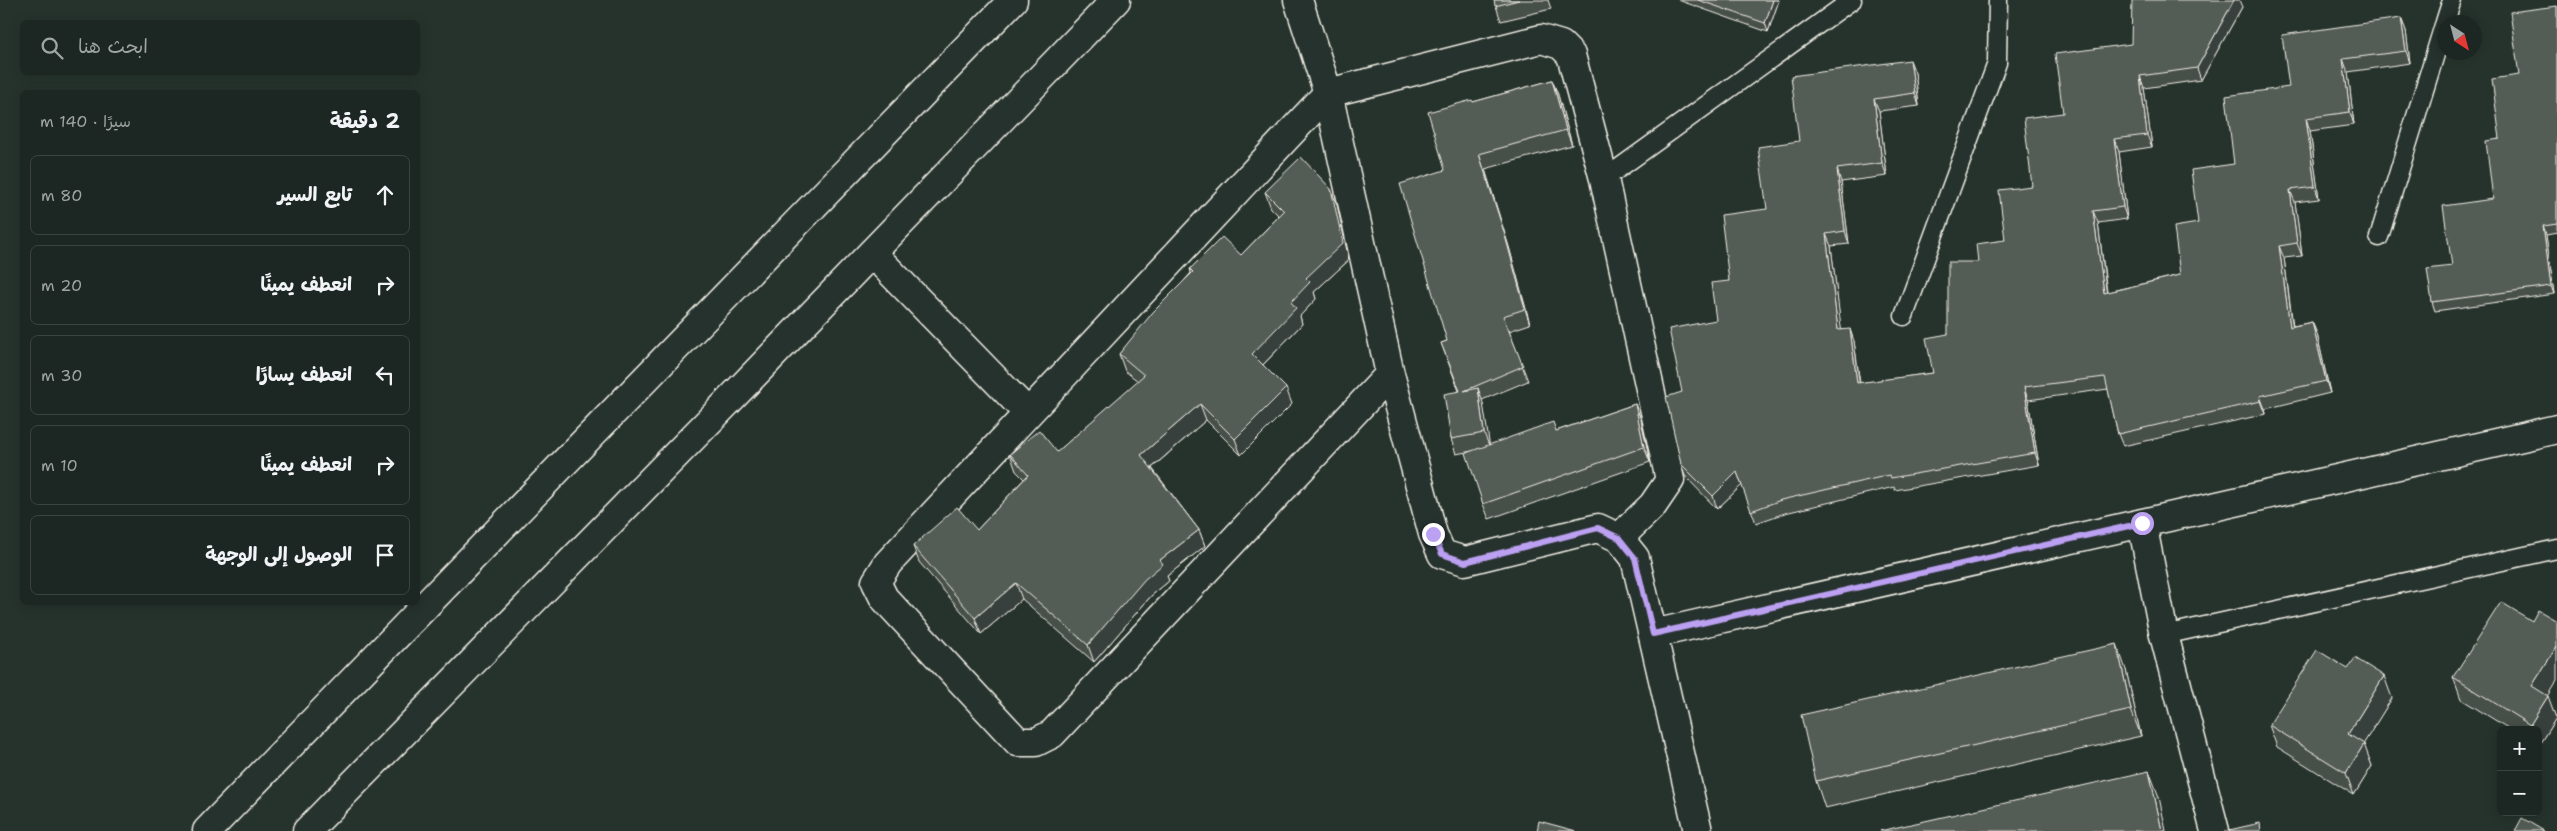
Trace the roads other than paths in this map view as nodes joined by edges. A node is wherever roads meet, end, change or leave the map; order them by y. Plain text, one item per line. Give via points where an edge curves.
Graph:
1 (1013, 0) edge
2 (1116, 0) edge
3 (1298, 0) edge
4 (1852, 0) edge
5 (1998, 0) edge
6 (2452, 0) edge
7 (2448, 15) edge
8 (2437, 50) edge
9 (1328, 93) junction
10 (1604, 179) junction
11 (2379, 237) dead end
12 (872, 253) junction
13 (1904, 316) dead end
14 (1390, 374) junction
15 (1028, 413) junction
16 (2557, 429) edge
17 (2142, 523) junction
18 (1619, 538) junction
19 (2557, 549) edge
20 (1653, 634) junction
21 (2164, 635) junction
22 (207, 831) edge
23 (308, 831) edge
24 (1698, 831) edge
25 (2215, 831) edge

1 - 22 street
2 - 12 street
3 - 9 street
4 - 10 lane
5 - 13 lane via 1997,63
6 - 7 lane
8 - 11 lane
9 - 10 street via 1541,39 1560,44 1570,56
9 - 14 street
9 - 15 street
10 - 18 street via 1670,480 1653,505
12 - 15 street
12 - 23 street
14 - 15 street via 1052,734 1036,742 1018,742 884,598 876,582 888,563
14 - 18 street via 1433,534 1442,554 1465,562 1598,528
16 - 17 street
17 - 20 street
17 - 21 street
18 - 20 street via 1635,558
19 - 21 lane
20 - 24 street
21 - 25 street

